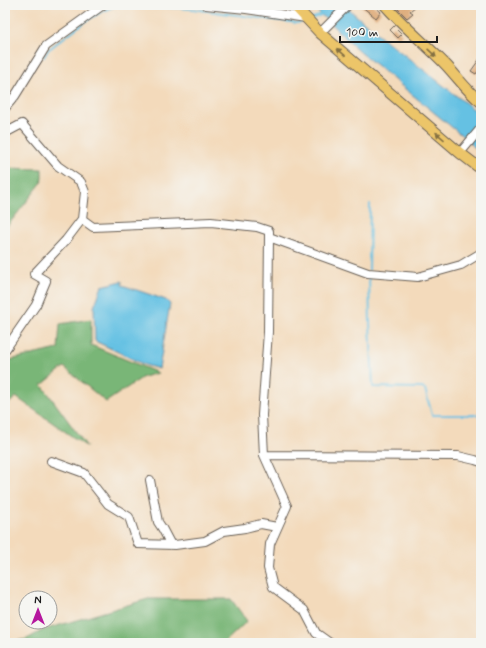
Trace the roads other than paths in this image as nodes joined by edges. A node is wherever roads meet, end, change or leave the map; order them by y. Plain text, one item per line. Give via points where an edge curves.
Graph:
1 (103, 5) edge
2 (206, 5) edge
3 (294, 5) edge
4 (348, 5) edge
5 (385, 5) edge
6 (306, 18) junction
7 (322, 31) junction
8 (481, 102) edge
9 (5, 108) edge
10 (481, 128) edge
11 (5, 133) edge
12 (463, 150) junction
13 (481, 169) edge
14 (82, 219) junction
15 (269, 238) junction
16 (481, 253) edge
17 (5, 350) edge
18 (264, 455) junction
19 (51, 460) dead end
20 (481, 462) edge
21 (150, 480) dead end
22 (277, 527) junction
23 (171, 545) junction
24 (330, 643) edge

1 - 9 street via 46,46
2 - 6 street
3 - 6 main road
4 - 7 street
5 -> 8 main road
6 - 7 main road
12 -> 7 main road
10 - 12 street
11 - 14 street via 22,124 58,166 81,182 85,192
12 - 13 main road
14 - 15 street via 93,227 211,222 257,227 269,231
14 - 17 street via 34,274 46,281 36,305
15 - 16 street via 368,273 418,277 461,266
15 - 18 street via 268,332 262,415
18 - 20 street via 458,456
18 - 22 street via 287,506
19 - 23 street via 84,473 108,504 129,517 138,544
21 - 23 street via 158,522
22 - 23 street via 261,524 224,532 205,540
22 - 24 street via 270,544 268,568 273,587 304,610 316,633

